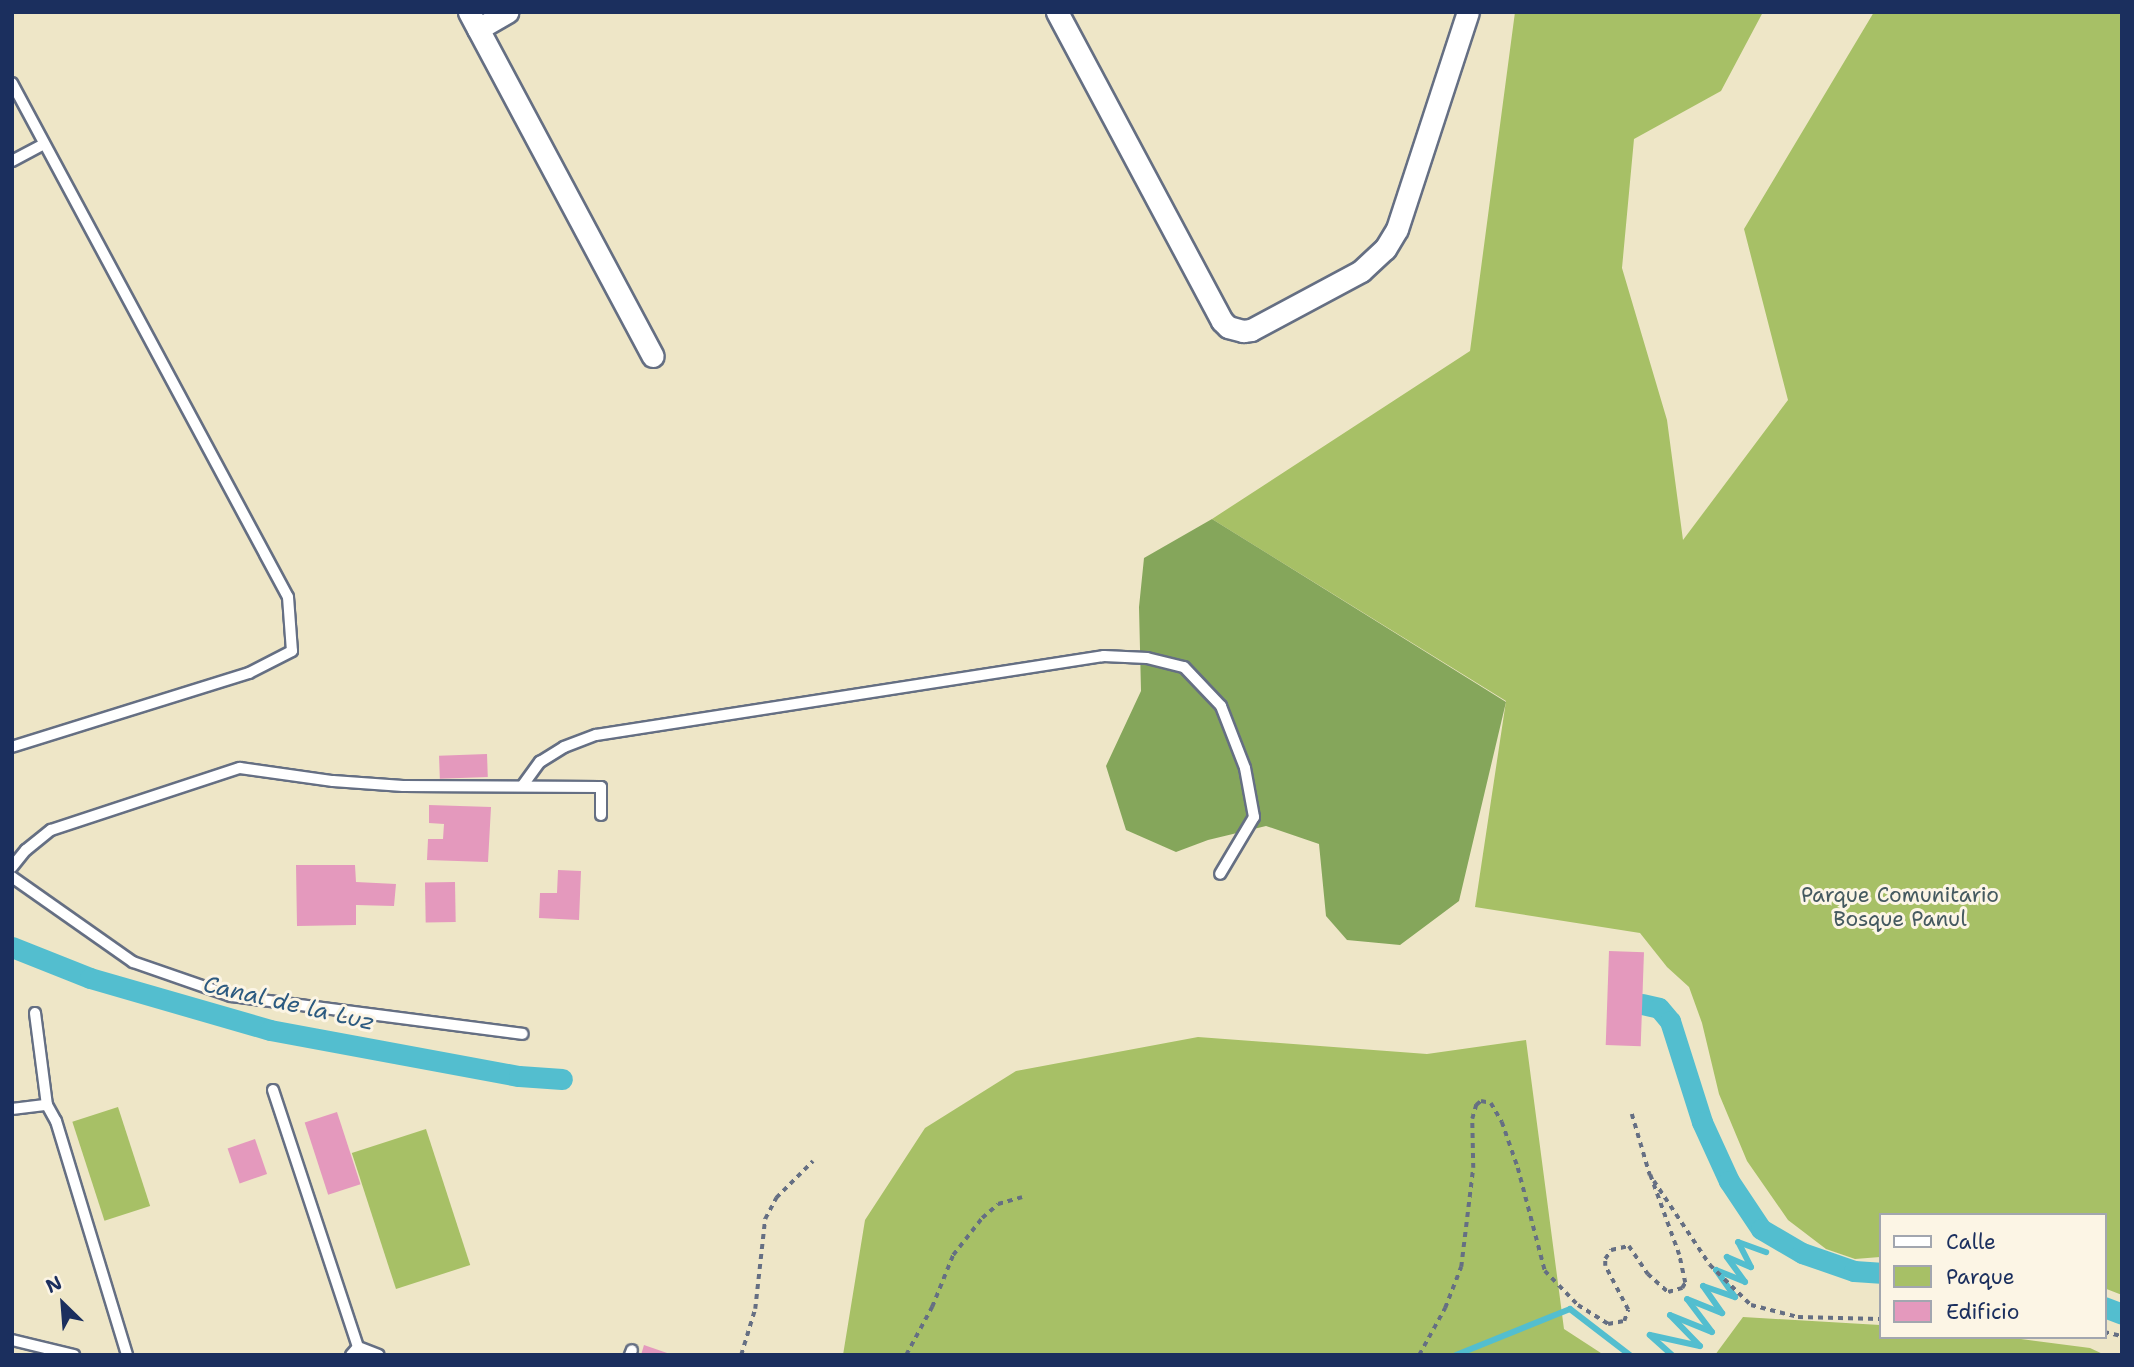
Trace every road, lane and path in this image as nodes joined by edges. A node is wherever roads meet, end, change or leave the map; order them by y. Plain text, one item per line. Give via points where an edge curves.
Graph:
1 (508, 12) edge
2 (1057, 12) edge
3 (1468, 12) edge
4 (473, 20) edge
5 (12, 83) edge
6 (44, 144) junction
7 (12, 161) edge
8 (653, 356) dead end
9 (12, 747) edge
10 (523, 785) junction
11 (601, 815) dead end
12 (12, 867) edge
13 (1220, 874) dead end
14 (12, 877) edge
15 (35, 1013) dead end
16 (523, 1034) dead end
17 (274, 1090) dead end
18 (47, 1105) junction
19 (12, 1109) edge
20 (1632, 1114) dead end
21 (813, 1161) dead end
22 (1650, 1175) junction
23 (1022, 1196) dead end
24 (1878, 1319) edge
25 (12, 1340) edge
26 (354, 1351) edge
27 (74, 1355) edge
28 (127, 1355) edge
29 (379, 1355) edge
30 (741, 1355) edge
31 (906, 1355) edge
32 (1419, 1355) edge

1 - 4 street
2 - 3 street via 1222,321 1243,331 1361,271 1385,249 1397,229
4 - 8 street
5 - 6 lane
6 - 7 lane
6 - 9 lane via 288,597 292,651 249,673
10 - 11 lane via 601,786
10 - 12 lane via 403,786 240,768 51,830
10 - 13 lane via 540,762 596,735 1104,656 1147,658 1184,667 1221,706 1245,768 1254,817
14 - 16 lane via 133,962 231,996
15 - 18 lane
17 - 26 lane
18 - 19 lane
18 - 28 lane via 56,1121
20 - 22 path
21 - 30 path via 776,1198 765,1219 755,1309
22 - 24 path via 1710,1265 1751,1305 1798,1317
22 - 32 path via 1685,1283 1668,1292 1648,1274 1629,1246 1611,1250 1605,1266 1628,1310 1624,1321 1608,1324 1578,1305 1545,1271 1502,1122 1491,1102 1480,1101 1472,1119 1474,1168 1461,1267
23 - 31 path via 998,1203 953,1255
25 - 27 lane
26 - 29 lane

